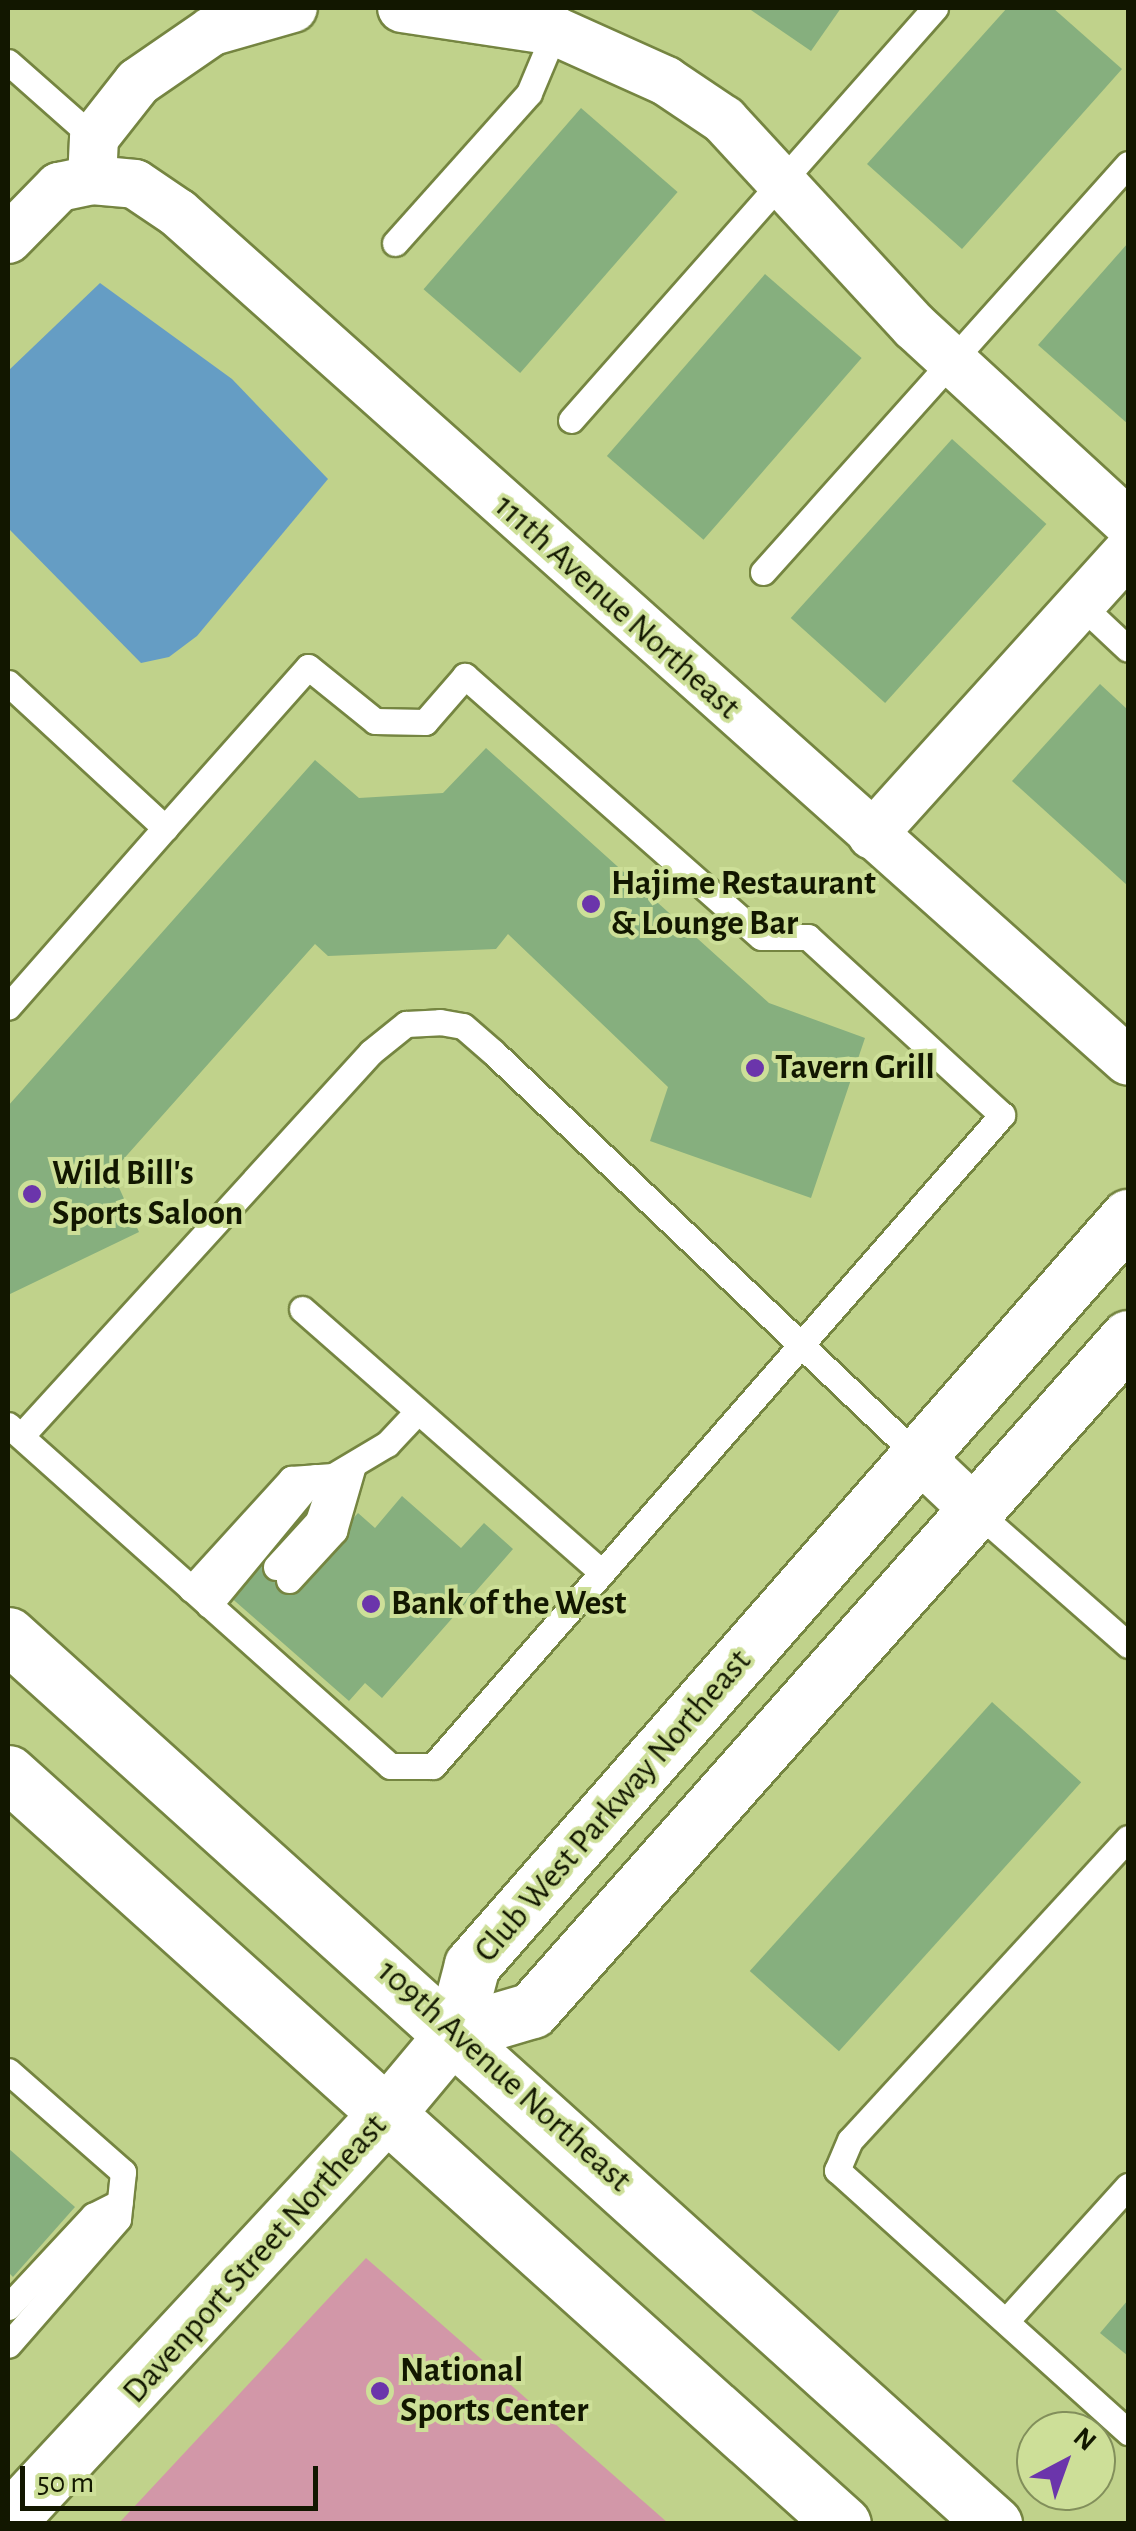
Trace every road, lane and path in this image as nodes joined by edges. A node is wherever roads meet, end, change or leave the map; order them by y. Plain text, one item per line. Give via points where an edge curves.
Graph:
1 (292, 8) edge
2 (402, 8) edge
3 (935, 8) edge
4 (209, 19) edge
5 (555, 32) junction
6 (8, 62) edge
7 (93, 159) junction
8 (1128, 164) edge
9 (783, 176) junction
10 (8, 239) edge
11 (396, 243) dead end
12 (951, 360) junction
13 (572, 420) dead end
14 (1128, 523) edge
15 (1128, 552) edge
16 (763, 572) dead end
17 (1081, 605) junction
18 (1128, 649) edge
19 (8, 683) edge
20 (165, 828) junction
21 (872, 835) junction
22 (8, 1008) edge
23 (1128, 1061) edge
24 (1128, 1217) edge
25 (302, 1309) dead end
26 (1128, 1338) edge
27 (799, 1345) junction
28 (418, 1411) junction
29 (15, 1430) edge
30 (920, 1458) junction
31 (334, 1473) junction
32 (978, 1512) junction
33 (601, 1572) junction
34 (282, 1574) dead end
35 (227, 1612) junction
36 (8, 1635) edge
37 (1128, 1645) edge
38 (8, 1774) edge
39 (1128, 1838) edge
40 (454, 2034) junction
41 (8, 2071) edge
42 (388, 2113) junction
43 (1128, 2186) edge
44 (120, 2202) junction
45 (8, 2308) edge
46 (1006, 2321) junction
47 (8, 2345) edge
48 (1128, 2432) edge
49 (8, 2521) edge
50 (843, 2524) edge
51 (994, 2524) edge

1 - 4 street
2 - 5 street
3 - 9 lane
4 - 7 street via 138,82
5 - 9 street via 666,81
5 - 11 lane via 529,93
6 - 7 lane
7 - 10 street
7 - 21 street, 111th Avenue Northeast via 178,213
8 - 12 lane
9 - 12 street
9 - 13 lane
12 - 14 street
12 - 16 lane
15 - 17 street
17 - 18 lane
17 - 21 street
19 - 20 lane
20 - 22 lane
20 - 27 lane via 308,667 375,721 425,722 465,676 761,938 808,938 1002,1115
21 - 23 street, 111th Avenue Northeast
24 - 30 street, Club West Parkway Northeast
25 - 28 lane
26 - 32 street, Club West Parkway Northeast
27 - 29 lane via 463,1026 406,1024 310,1116
27 - 30 lane
27 - 33 lane
28 - 31 lane
28 - 33 lane
29 - 35 lane
30 - 32 street
30 - 40 street, Club West Parkway Northeast via 472,1965
31 - 34 lane via 334,1532
31 - 35 lane via 291,1478
32 - 37 lane
32 - 40 street, Club West Parkway Northeast via 532,2010
33 - 35 lane via 434,1766 390,1766
36 - 40 street, 109th Avenue Northeast
38 - 42 street
39 - 46 lane via 850,2140 837,2170
40 - 42 street, Davenport Street Northeast
40 - 51 street, 109th Avenue Northeast
41 - 44 lane via 123,2172
42 - 49 street, Davenport Street Northeast
42 - 50 street via 445,2174
43 - 46 lane
44 - 45 lane via 92,2216
44 - 47 lane via 118,2219
46 - 48 lane

